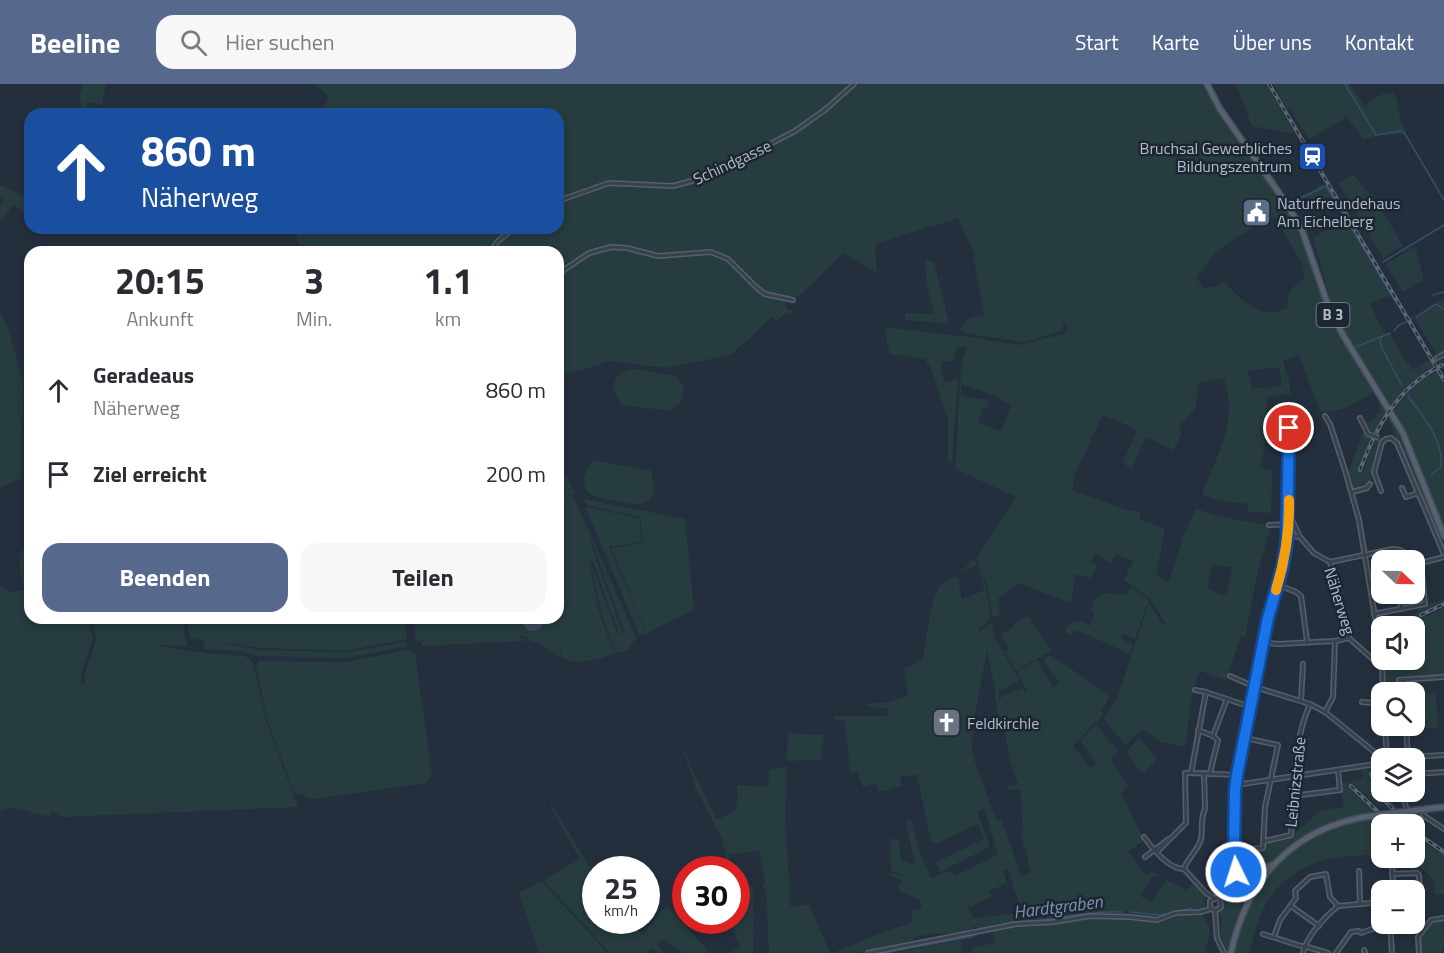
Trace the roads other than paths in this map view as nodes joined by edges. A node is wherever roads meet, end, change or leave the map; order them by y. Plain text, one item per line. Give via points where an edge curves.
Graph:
1 (854, 84) edge
2 (1208, 84) edge
3 (564, 199) edge
4 (507, 234) edge
5 (494, 246) edge
6 (564, 270) edge
7 (793, 300) dead end
8 (1444, 354) edge
9 (1437, 358) dead end
10 (1290, 413) dead end
11 (1325, 416) dead end
12 (1360, 418) dead end
13 (1381, 439) junction
14 (1370, 484) dead end
15 (1402, 488) dead end
16 (1381, 491) dead end
17 (1352, 492) junction
18 (1418, 493) junction
19 (1289, 514) junction
20 (1289, 524) junction
21 (1294, 524) junction
22 (1269, 525) dead end
23 (1444, 534) edge
24 (1300, 537) junction
25 (1287, 539) junction
26 (1393, 549) joint
27 (1400, 550) edge
28 (1365, 554) junction
29 (1444, 555) edge
30 (1330, 562) junction
31 (1425, 562) edge
32 (1278, 585) junction
33 (1401, 604) edge
34 (1425, 604) edge
35 (1402, 609) junction
36 (1374, 614) joint
37 (1349, 638) junction
38 (1335, 640) junction
39 (1307, 641) junction
40 (1263, 642) junction
41 (1371, 658) edge
42 (1303, 664) dead end
43 (1230, 676) dead end
44 (1444, 678) edge
45 (1401, 682) edge
46 (1255, 687) junction
47 (1195, 690) dead end
48 (1206, 692) junction
49 (1227, 699) junction
50 (1301, 701) junction
51 (1362, 702) dead end
52 (1371, 703) edge
53 (1310, 704) junction
54 (1252, 707) junction
55 (1325, 712) junction
56 (1198, 730) junction
57 (1213, 736) junction
58 (1407, 736) edge
59 (1245, 738) junction
60 (1371, 749) edge
61 (1444, 754) edge
62 (1371, 765) edge
63 (1338, 770) junction
64 (1444, 772) edge
65 (1191, 773) junction
66 (1204, 773) junction
67 (1210, 773) junction
68 (1425, 773) edge
69 (1237, 775) junction
70 (1293, 776) junction
71 (1270, 780) junction
72 (1236, 785) junction
73 (1293, 796) junction
74 (1405, 802) edge
75 (1444, 807) edge
76 (1407, 809) junction
77 (1425, 816) edge
78 (1444, 829) edge
79 (1144, 837) dead end
80 (1264, 841) junction
81 (1156, 851) junction
82 (1234, 851) junction
83 (1145, 856) dead end
84 (1273, 865) junction
85 (1392, 868) edge
86 (1184, 869) junction
87 (1359, 871) dead end
88 (1238, 874) junction
89 (1392, 874) junction
90 (1392, 880) edge
91 (1419, 880) edge
92 (1206, 893) junction
93 (1252, 893) junction
94 (1217, 899) junction
95 (1371, 902) edge
96 (1360, 903) junction
97 (1209, 906) junction
98 (1291, 906) junction
99 (1338, 906) junction
100 (1215, 910) junction
101 (1444, 918) edge
102 (1318, 926) junction
103 (1371, 929) edge
104 (1263, 934) dead end
105 (1391, 934) edge
106 (1274, 937) junction
107 (1304, 946) junction
108 (868, 953) edge
109 (1224, 953) edge
110 (1231, 953) edge
111 (1303, 953) edge
112 (1328, 953) edge
113 (1336, 953) edge
114 (1392, 953) edge
115 (1419, 953) edge

1 - 3 street, Schindgasse via 795,131 706,177 673,186 609,183
2 - 23 main road, B 3 via 1220,109 1296,219 1339,329 1403,433
4 - 5 street
6 - 7 street via 589,254 611,247 658,256 711,252 728,259 765,294
8 - 9 street
10 - 19 street, Näherweg
11 - 17 street
12 - 13 street, bridge via 1368,434
13 - 16 street via 1374,472
13 - 18 street via 1395,440
14 - 17 street
15 - 18 street via 1407,497
17 - 28 street
18 - 29 street
19 - 20 street
19 - 21 street, Näherweg
20 - 21 street
20 - 22 street
20 - 25 street
21 - 24 street, Näherweg
24 - 25 street
24 - 30 street, Näherweg via 1314,553
25 - 32 street
26 - 27 street
26 - 28 street
28 - 30 street
28 - 36 street
29 - 31 street
30 - 37 street, Näherweg
32 - 39 street via 1301,596
32 - 40 street
33 - 35 street
34 - 35 street
35 - 36 street
37 - 38 street
37 - 41 street, Näherweg
38 - 39 street
38 - 55 street via 1333,697
39 - 40 street
40 - 46 street
42 - 50 street
43 - 46 street
44 - 45 street
46 - 50 street
46 - 54 street
47 - 48 street
48 - 49 street
48 - 56 street
49 - 54 street
49 - 57 street
50 - 53 street
51 - 52 street
53 - 55 street
53 - 70 street, Leibnizstraße via 1299,736
54 - 59 street
55 - 60 street
56 - 57 street
56 - 65 street
57 - 67 street via 1218,740
58 - 61 street via 1408,757
59 - 69 street
59 - 71 street via 1278,745
62 - 63 street
63 - 70 street
63 - 73 street via 1340,790
64 - 68 street
65 - 66 street
65 - 81 street via 1185,773 1186,823
66 - 67 street
66 - 86 street via 1201,838
67 - 69 street
69 - 72 street
70 - 71 street
70 - 73 street, Leibnizstraße
71 - 72 street
71 - 80 street
72 - 82 street
73 - 80 street, Leibnizstraße via 1291,835
74 - 76 street
75 - 76 main road
76 - 84 main road, bridge via 1348,820 1318,832
77 - 78 street
79 - 81 street
80 - 82 street via 1263,848
81 - 83 street
81 - 86 street via 1178,869
82 - 88 street
84 - 88 main road
84 - 93 main road
85 - 89 street
86 - 92 street
87 - 96 street
88 - 93 main road via 1254,875
88 - 94 street
89 - 90 street
89 - 91 street via 1417,873
92 - 94 street
92 - 97 street
93 - 110 main road
94 - 97 street
94 - 100 street via 1221,907
95 - 96 street
96 - 99 street
97 - 100 street
97 - 108 street via 1200,912 1176,913 1157,920 1089,916 1016,924
98 - 99 street via 1295,891 1310,877 1326,874 1330,897
98 - 102 street
98 - 106 street
99 - 102 street
100 - 109 street via 1217,938
101 - 115 street via 1431,920 1418,937
102 - 107 street
103 - 113 street via 1351,932
104 - 106 street
105 - 114 street
106 - 107 street
107 - 111 street
107 - 112 street

